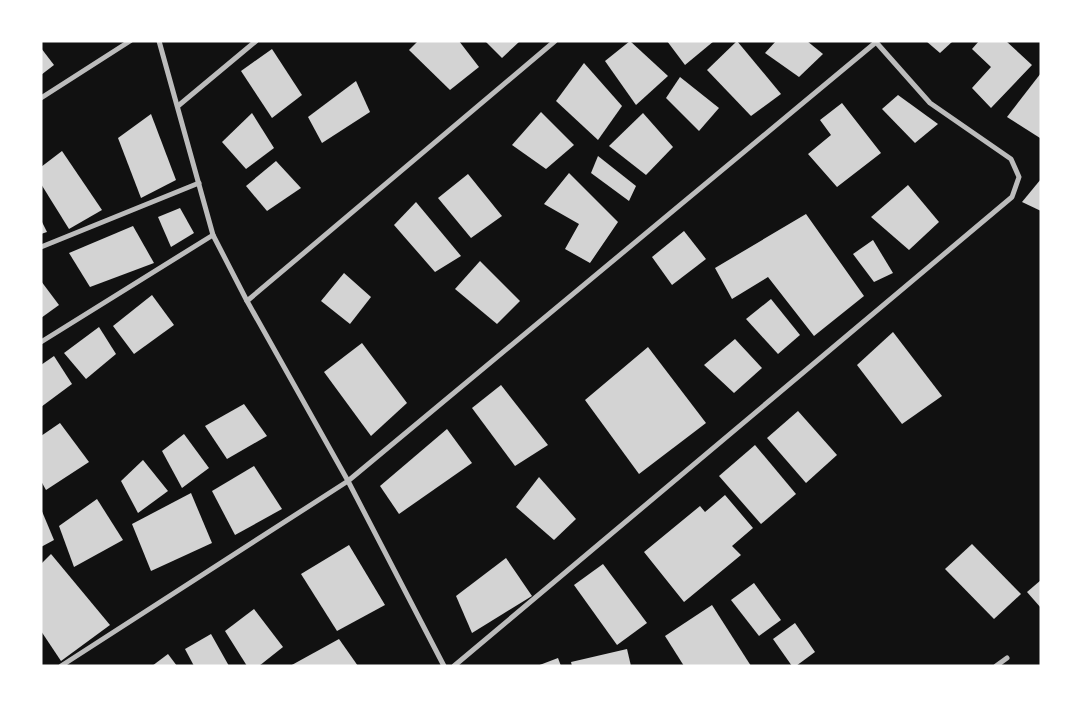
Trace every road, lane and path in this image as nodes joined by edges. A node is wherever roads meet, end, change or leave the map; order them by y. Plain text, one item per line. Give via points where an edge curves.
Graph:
1 (130, 41) edge
2 (159, 41) edge
3 (256, 41) edge
4 (555, 41) edge
5 (875, 42) edge
6 (41, 98) edge
7 (178, 106) junction
8 (199, 183) junction
9 (213, 236) junction
10 (41, 247) edge
11 (247, 301) junction
12 (41, 342) edge
13 (348, 481) junction
14 (1007, 658) dead end
15 (61, 666) edge
16 (444, 666) edge
17 (454, 666) edge
18 (996, 666) edge

1 - 6 street
2 - 7 street
3 - 7 street
4 - 11 street
5 - 13 street
5 - 17 street via 930,103 1011,159 1019,177 1012,198
7 - 8 street
8 - 9 street
8 - 10 street
9 - 11 street
9 - 12 street
11 - 13 street
13 - 15 street
13 - 16 street
14 - 18 street

